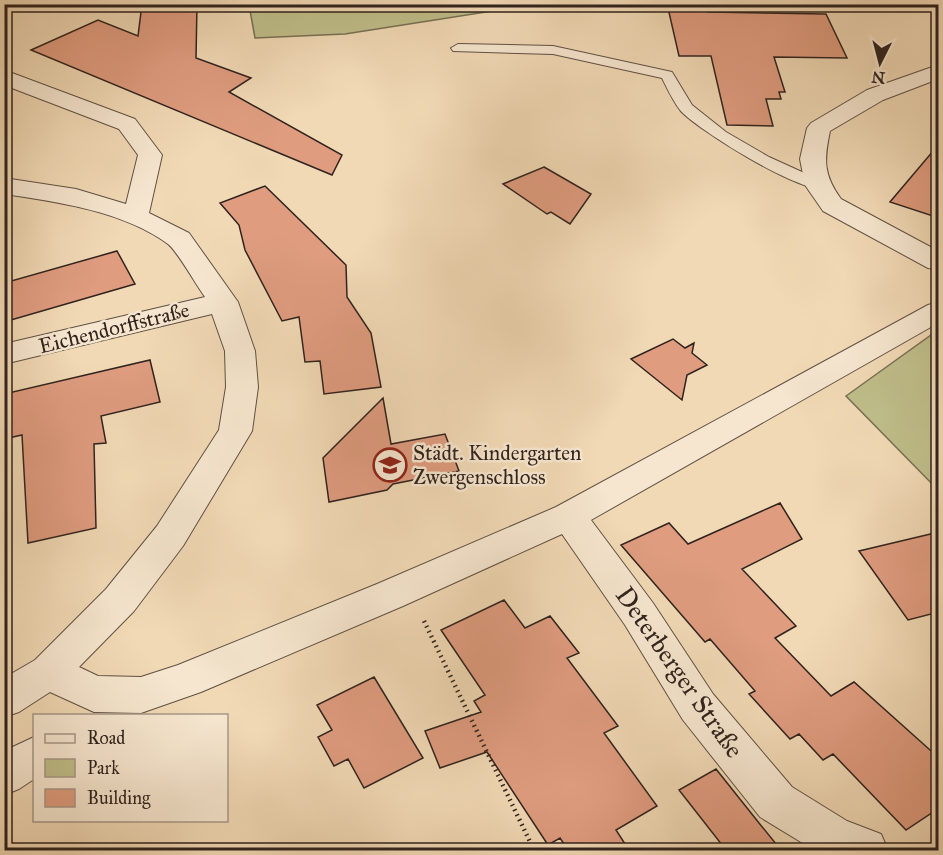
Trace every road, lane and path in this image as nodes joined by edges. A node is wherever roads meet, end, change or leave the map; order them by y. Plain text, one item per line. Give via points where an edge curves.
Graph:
1 (458, 48) dead end
2 (939, 72) edge
3 (4, 77) edge
4 (818, 185) junction
5 (4, 186) edge
6 (135, 216) junction
7 (939, 262) edge
8 (223, 302) junction
9 (939, 310) edge
10 (4, 354) edge
11 (569, 516) junction
12 (408, 587) junction
13 (49, 672) junction
14 (141, 695) junction
15 (4, 699) edge
16 (108, 714) edge
17 (33, 757) edge
18 (4, 775) edge
19 (534, 850) edge
20 (865, 850) edge

1 - 4 lane via 553,50 667,75 686,108 721,135
2 - 4 street via 875,95 819,128 812,159
3 - 6 street via 127,124 150,156
4 - 7 street via 832,206
5 - 6 street via 76,198
6 - 8 street via 179,239
8 - 10 street, Eichendorffstraße
8 - 13 street via 240,351 242,387 235,430 170,536 120,600
9 - 11 street
11 - 12 street
11 - 20 street, Deterberger Straße via 639,614 698,707 776,802 831,836
12 - 14 street via 187,680
12 - 19 path
13 - 14 street via 94,694
13 - 15 street
14 - 16 street
17 - 18 street

